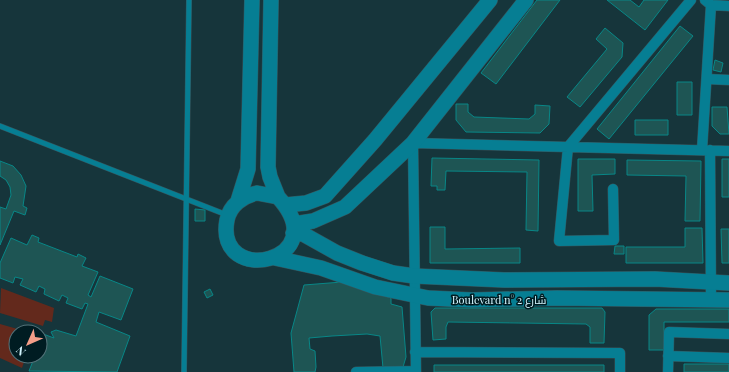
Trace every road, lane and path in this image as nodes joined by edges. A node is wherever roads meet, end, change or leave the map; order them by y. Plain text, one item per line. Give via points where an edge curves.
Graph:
1 (189, 0) edge
2 (252, 0) edge
3 (271, 0) edge
4 (490, 0) edge
5 (526, 0) edge
6 (691, 0) edge
7 (708, 3) edge
8 (729, 6) edge
9 (707, 79) junction
10 (729, 80) edge
11 (0, 126) edge
12 (413, 143) junction
13 (568, 147) junction
14 (706, 150) junction
15 (729, 150) edge
16 (613, 189) dead end
17 (188, 199) junction
18 (238, 201) junction
19 (282, 201) junction
20 (228, 215) junction
21 (293, 229) junction
22 (275, 258) junction
23 (414, 276) junction
24 (710, 283) junction
25 (729, 283) edge
26 (414, 295) junction
27 (711, 300) junction
28 (729, 300) edge
29 (729, 334) edge
30 (415, 352) junction
31 (668, 356) junction
32 (729, 358) edge
33 (416, 371) edge
34 (184, 372) edge
35 (356, 372) edge
36 (620, 372) edge
37 (668, 372) edge

1 - 17 lane
2 - 18 main road via 248,170
3 - 19 main road via 268,167
4 - 19 main road via 375,140 325,196 306,203
5 - 12 main road
6 - 13 street
7 - 8 street
7 - 9 street
9 - 10 street
9 - 14 street
11 - 17 lane
12 - 13 street
12 - 21 main road via 345,208
12 - 23 street
13 - 14 street
13 - 16 street via 559,241 614,240
14 - 15 street
14 - 24 street
17 - 20 lane
17 - 34 lane
18 - 19 main road via 247,195 257,193
18 - 20 main road
19 - 21 main road via 291,214
20 - 22 main road via 225,227 233,249 253,261
21 - 22 main road via 285,251
21 - 23 main road, Boulevard n° شارع 2 via 337,253 362,263 393,273
22 - 26 main road, Boulevard n° شارع 2 via 321,268 375,287
23 - 24 main road, Boulevard n° شارع 2 via 504,280 655,279
23 - 26 street
24 - 25 main road, Boulevard n° شارع 2
24 - 27 street
26 - 27 main road, Boulevard n° شارع 2 via 472,300
26 - 30 street
27 - 28 main road, Boulevard n° شارع 2
29 - 31 street via 669,332
30 - 33 street
30 - 36 street via 620,352
31 - 32 street
31 - 37 street
33 - 35 street

